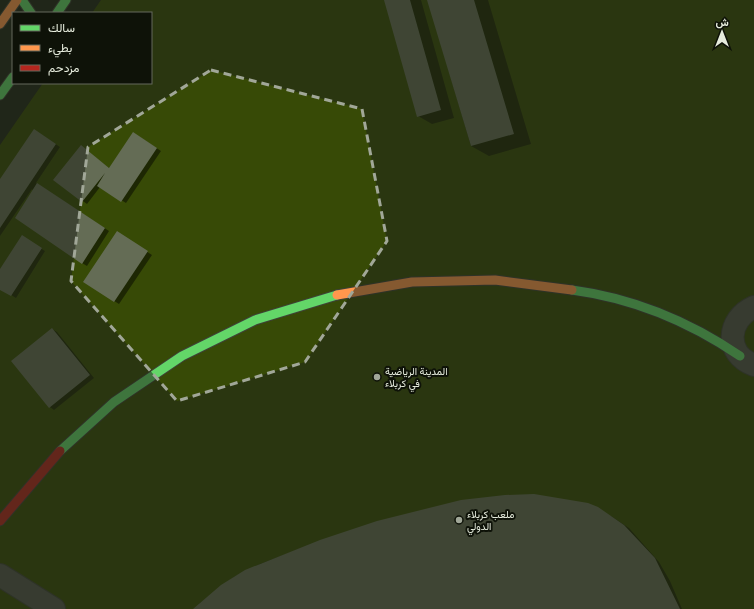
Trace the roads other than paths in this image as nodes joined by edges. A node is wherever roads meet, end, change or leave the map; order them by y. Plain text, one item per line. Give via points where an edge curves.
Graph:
1 (17, 0) edge
2 (22, 0) edge
3 (66, 0) edge
4 (30, 12) edge
5 (58, 12) edge
6 (1, 29) edge
7 (12, 78) edge
8 (0, 95) edge
9 (748, 309) edge
10 (699, 329) junction
11 (747, 360) edge
12 (0, 521) edge
13 (0, 575) edge
14 (54, 609) edge

1 - 6 street
2 - 4 street
3 - 5 street
7 - 8 street
9 - 10 street via 718,329
9 - 11 street via 732,339 735,348
10 - 11 street
10 - 12 street via 634,305 589,293 498,280 406,283 315,300 228,331 180,356 129,390 93,418 59,450 28,484
13 - 14 street

